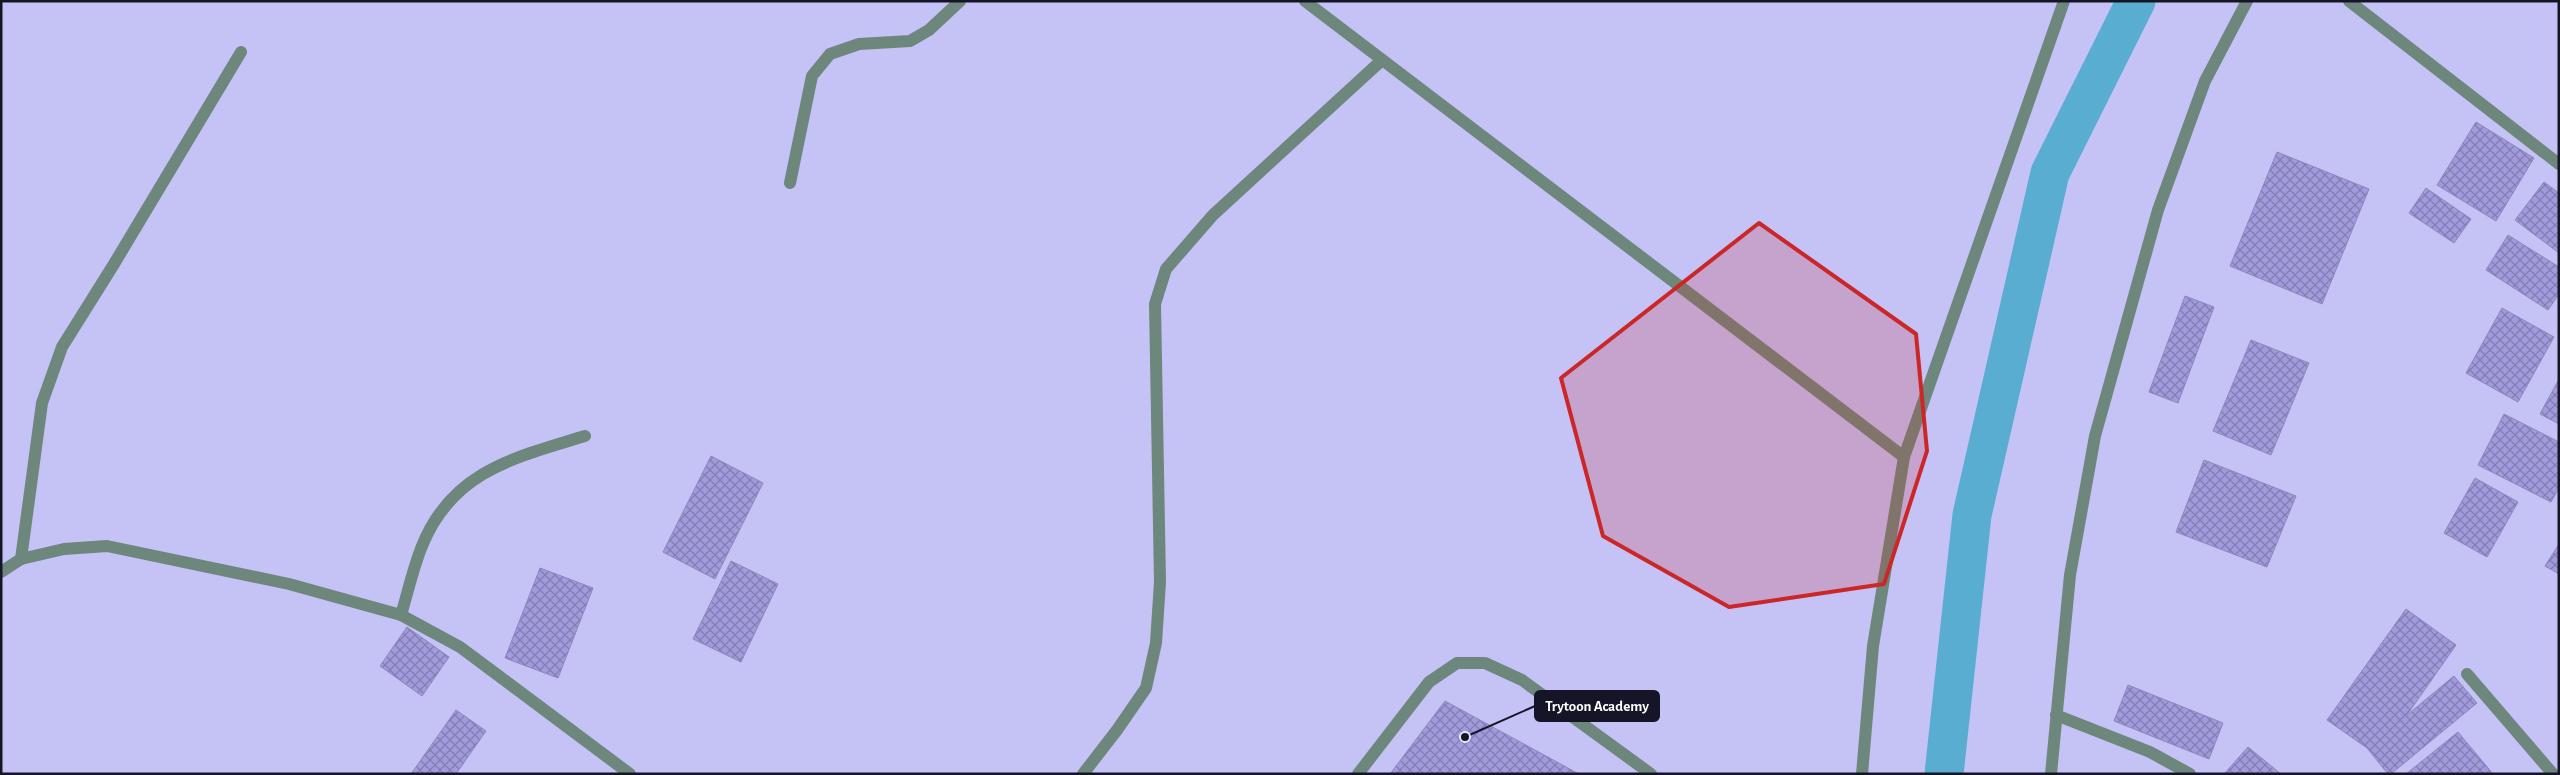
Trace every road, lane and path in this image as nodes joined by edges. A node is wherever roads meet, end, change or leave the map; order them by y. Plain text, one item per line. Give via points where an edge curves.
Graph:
1 (960, 1) edge
2 (1305, 1) edge
3 (2064, 1) edge
4 (2247, 1) edge
5 (2350, 1) edge
6 (241, 52) dead end
7 (1382, 60) junction
8 (2559, 164) edge
9 (790, 183) dead end
10 (585, 436) dead end
11 (1904, 457) junction
12 (21, 560) junction
13 (1, 572) edge
14 (401, 615) junction
15 (2467, 674) dead end
16 (2056, 715) junction
17 (628, 773) edge
18 (1083, 774) edge
19 (1358, 774) edge
20 (1651, 774) edge
21 (1862, 774) edge
22 (2051, 774) edge
23 (2190, 774) edge
24 (2553, 774) edge

1 - 9 street via 929,30 910,41 859,44 830,54 812,76
2 - 7 street
3 - 11 street
4 - 16 street via 2205,81 2158,210 2095,436 2070,574
5 - 8 street
6 - 12 street via 62,347 42,403
7 - 11 street
7 - 18 street via 1213,215 1166,269 1155,304 1160,582 1156,643 1146,688
10 - 14 street via 517,456 473,478 442,509 422,545
11 - 21 street via 1872,646
12 - 13 street
12 - 14 street via 64,549 107,546 289,584
14 - 17 street via 460,647
15 - 24 street
16 - 22 street
16 - 23 street via 2150,752
19 - 20 street via 1429,682 1457,663 1485,663 1522,680

